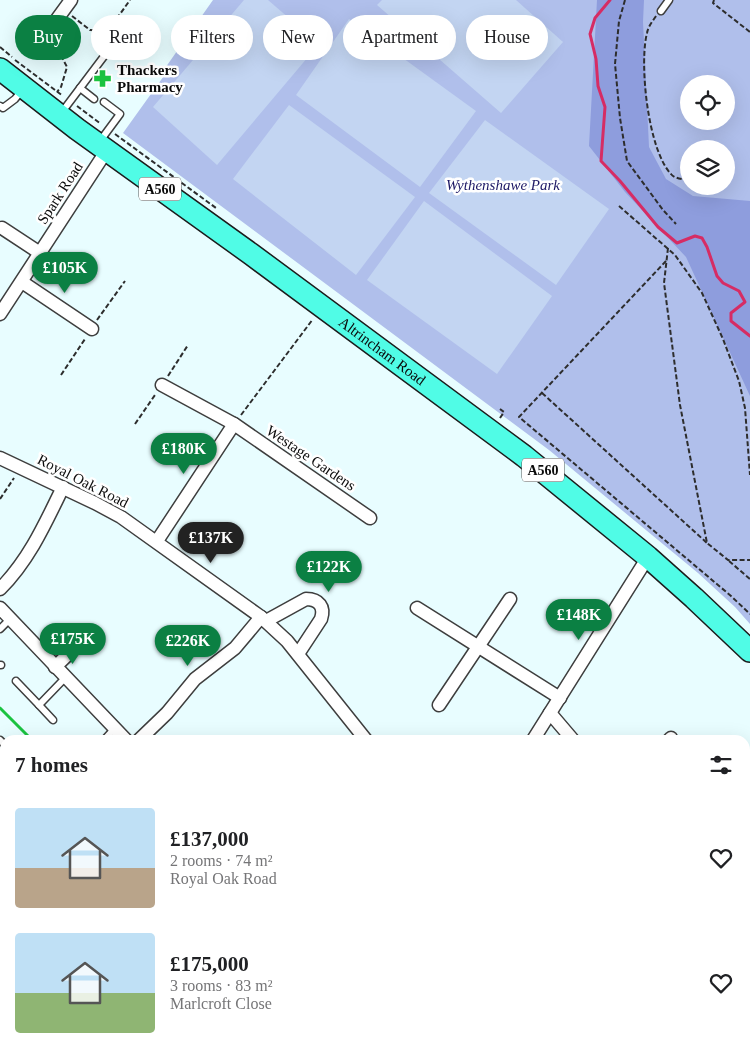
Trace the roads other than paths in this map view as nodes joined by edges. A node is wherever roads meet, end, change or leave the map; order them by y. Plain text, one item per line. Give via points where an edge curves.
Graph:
1 (669, 0) edge
2 (661, 11) road end
3 (101, 60) edge
4 (0, 69) edge
5 (24, 88) junction
6 (80, 88) junction
7 (94, 99) dead end
8 (104, 102) dead end
9 (0, 106) edge
10 (59, 115) junction
11 (102, 147) junction
12 (2, 228) dead end
13 (40, 253) junction
14 (22, 282) junction
15 (0, 314) edge
16 (92, 329) dead end
17 (162, 385) dead end
18 (234, 424) junction
19 (0, 458) edge
20 (63, 487) junction
21 (370, 518) dead end
22 (156, 541) junction
23 (648, 558) junction
24 (0, 589) edge
25 (510, 599) dead end
26 (0, 608) edge
27 (417, 608) dead end
28 (10, 619) junction
29 (263, 619) junction
30 (0, 629) edge
31 (87, 636) dead end
32 (478, 647) junction
33 (750, 651) edge
34 (298, 654) junction
35 (55, 667) junction
36 (66, 678) junction
37 (16, 681) dead end
38 (560, 698) junction
39 (39, 705) junction
40 (439, 705) dead end
41 (550, 714) junction
42 (53, 720) dead end
43 (115, 728) junction
44 (109, 735) edge
45 (121, 735) edge
46 (144, 735) edge
47 (362, 735) edge
48 (536, 735) edge
49 (569, 735) edge

1 - 2 lane
3 - 6 lane
4 - 5 highway, Altrincham Road / A560
5 - 9 lane via 8,105
5 - 10 highway, Altrincham Road / A560
6 - 7 lane
6 - 10 lane
8 - 11 lane via 120,114
10 - 11 highway, Altrincham Road / A560
11 - 13 street, Spark Road
11 - 23 highway, Altrincham Road / A560 via 524,456
12 - 13 street
13 - 14 street, Spark Road
14 - 15 street, Spark Road
14 - 16 street
17 - 18 street, Westage Gardens
18 - 21 street, Westage Gardens
18 - 22 street
19 - 20 street, Royal Oak Road
20 - 22 street, Royal Oak Road via 113,512
20 - 24 street via 29,554
22 - 29 street, Royal Oak Road
23 - 33 highway, Altrincham Road / A560
23 - 38 street
25 - 32 street
26 - 28 street
27 - 32 street
28 - 30 lane
28 - 35 street
29 - 34 street, Royal Oak Road
29 - 34 street via 306,599 318,601 322,606 321,618
29 - 46 street via 235,648 195,679 167,714
31 - 35 street
32 - 38 street
32 - 40 street
34 - 47 street, Royal Oak Road
35 - 36 street
36 - 39 lane
36 - 43 street
37 - 39 lane
38 - 41 street
39 - 42 lane
41 - 48 street
41 - 49 street
43 - 44 lane
43 - 45 street

